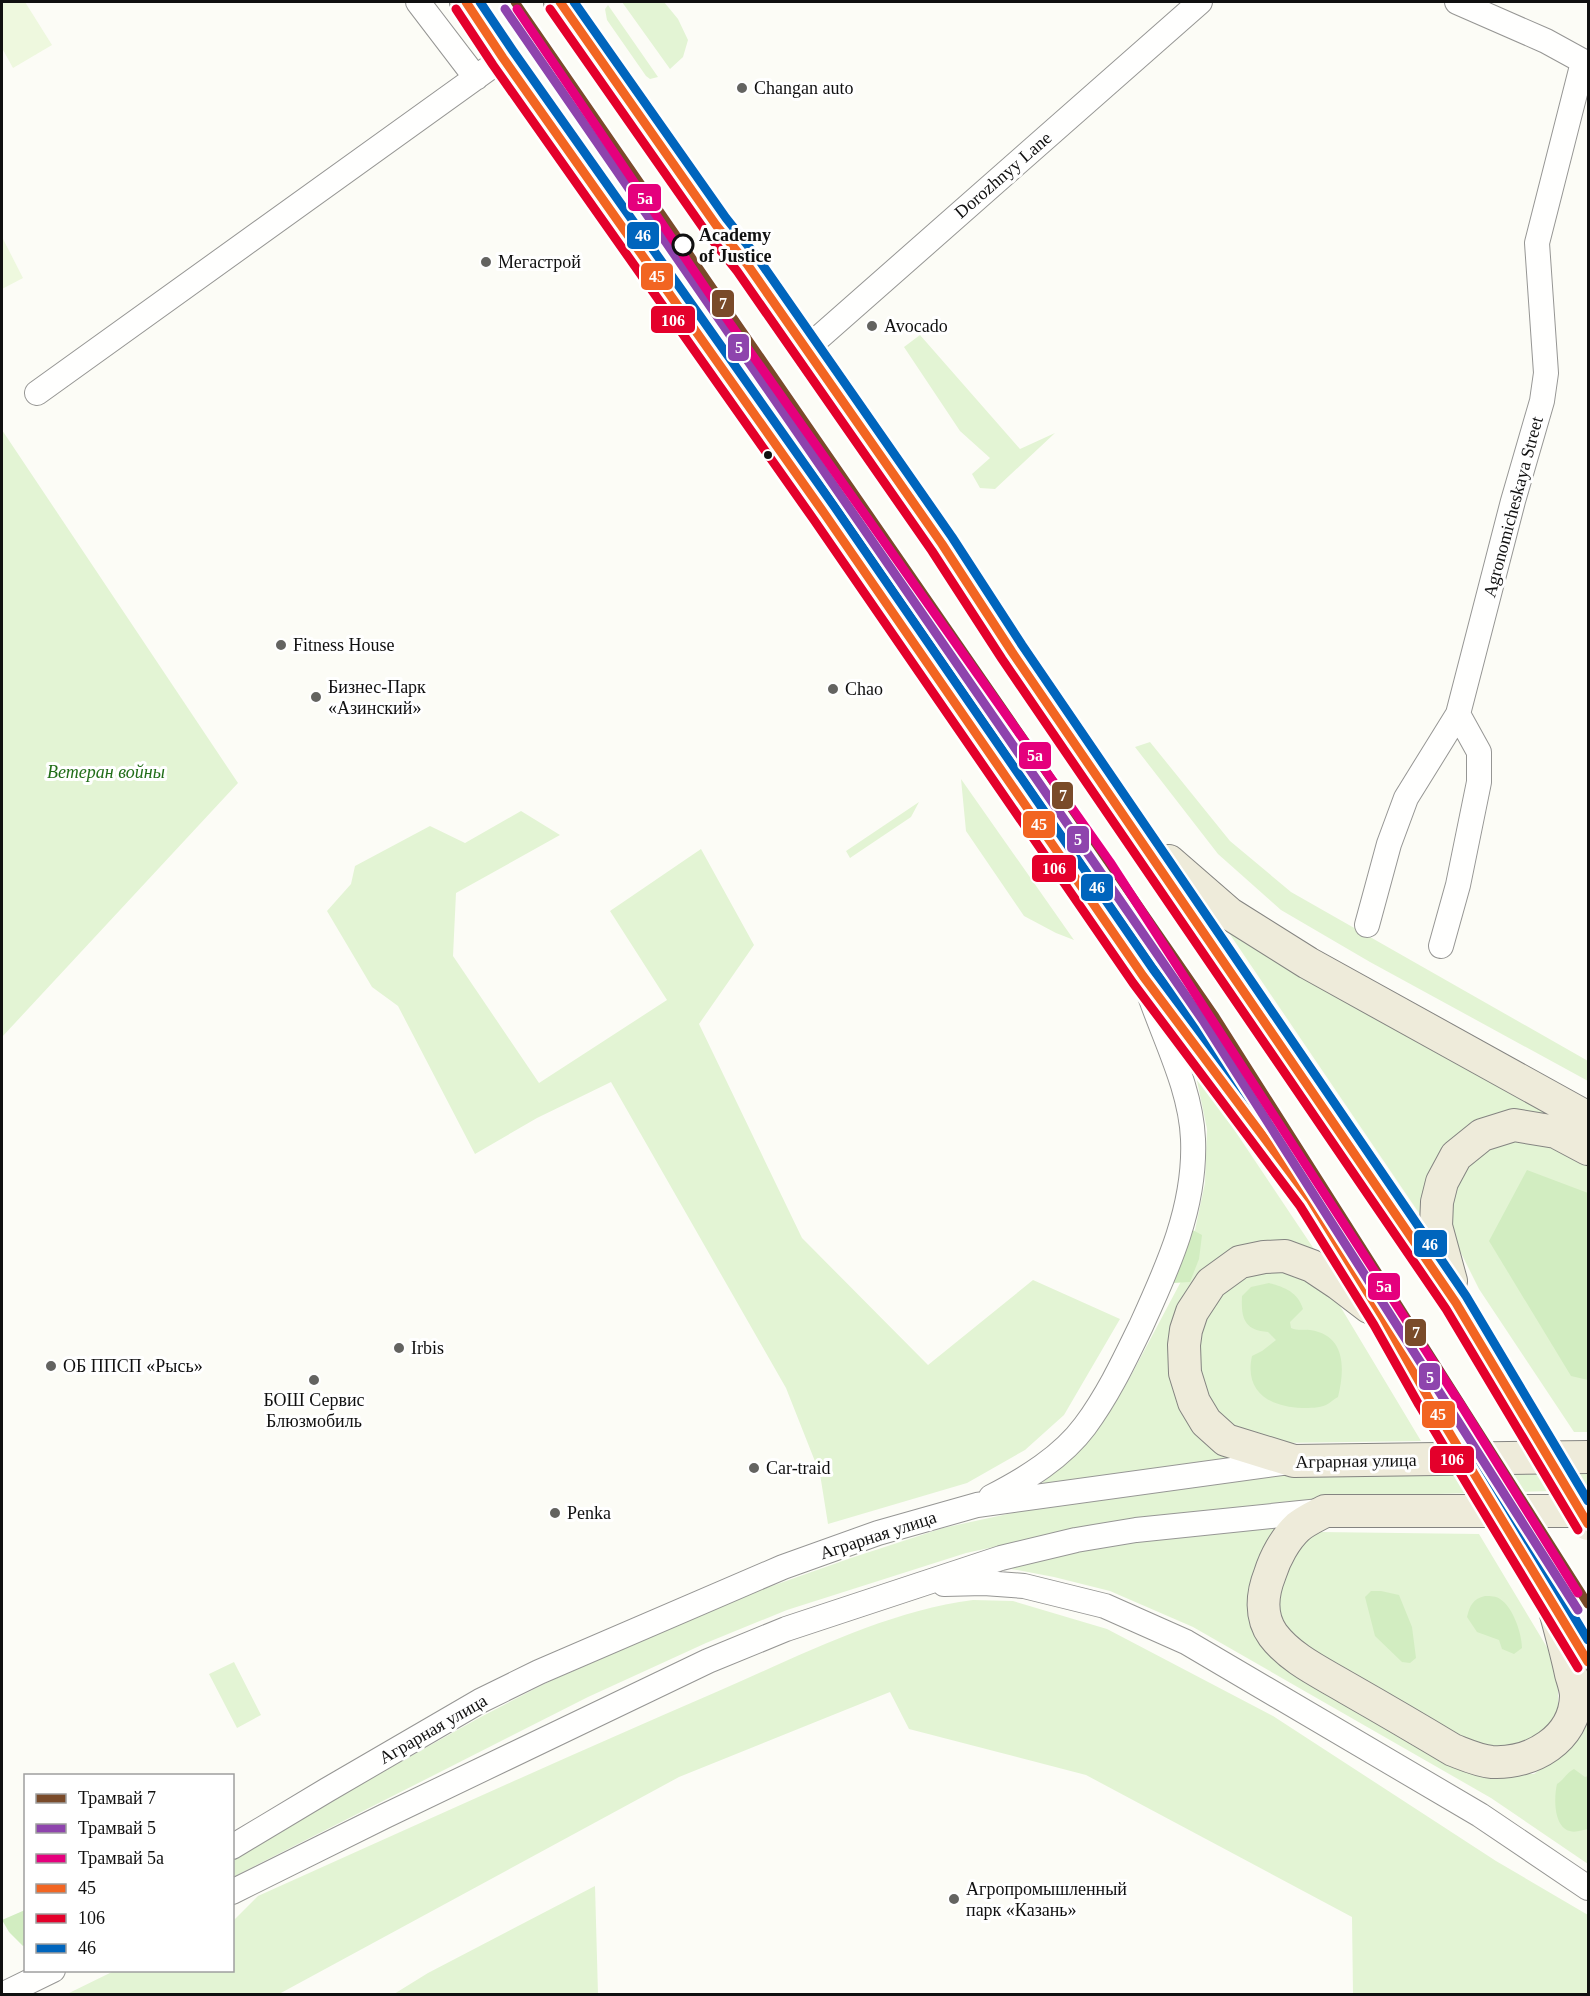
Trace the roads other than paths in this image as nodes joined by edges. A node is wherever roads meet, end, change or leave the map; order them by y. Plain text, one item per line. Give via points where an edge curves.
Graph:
1 (418, 2) edge
2 (466, 2) edge
3 (560, 2) edge
4 (1200, 2) edge
5 (1457, 2) edge
6 (503, 58) junction
7 (1586, 63) edge
8 (476, 78) junction
9 (806, 349) junction
10 (37, 393) dead end
11 (1458, 714) junction
12 (1135, 831) junction
13 (1367, 925) dead end
14 (1441, 946) dead end
15 (1143, 976) junction
16 (1588, 1118) edge
17 (1588, 1149) edge
18 (1456, 1303) junction
19 (1384, 1319) junction
20 (1588, 1457) edge
21 (1294, 1461) junction
22 (977, 1505) junction
23 (1325, 1511) junction
24 (1588, 1511) edge
25 (1588, 1524) edge
26 (915, 1585) junction
27 (1546, 1590) junction
28 (1588, 1662) edge
29 (234, 1846) edge
30 (1588, 1888) edge
31 (234, 1891) edge
32 (42, 1980) edge
33 (4, 1995) edge

1 - 8 street
2 - 6 main road
3 - 9 main road
4 - 9 street, Dorozhnyy Lane
5 - 7 street via 1546,40
6 - 8 street
6 - 15 main road via 824,513
7 - 11 street, Agronomicheskaya Street via 1536,243 1546,372 1542,401
8 - 10 street
9 - 12 main road
11 - 13 street, Agronomicheskaya Street via 1406,798
11 - 14 street via 1479,752 1479,782
12 - 16 main road via 1230,914 1308,963
12 - 18 main road
15 - 19 main road via 1310,1199
15 - 22 street via 1187,1100 1193,1139 1192,1181 1169,1266 1117,1376 1085,1427 1046,1464
17 - 18 main road via 1556,1132 1514,1125 1482,1135 1456,1156 1442,1182 1436,1226
18 - 25 main road, bridge
19 - 21 main road via 1312,1266 1285,1256 1240,1262 1211,1283 1192,1312 1184,1345 1185,1373 1206,1422 1226,1440
19 - 27 main road, bridge
20 - 21 main road, Аграрная улица
21 - 22 street, Аграрная улица
22 - 29 street, Аграрная улица via 878,1533 783,1567 539,1672 470,1707
23 - 24 main road
23 - 26 street via 1076,1540
23 - 27 main road via 1298,1527 1274,1562 1263,1604 1273,1635 1308,1665 1472,1758 1491,1762 1530,1757 1549,1747 1567,1729 1576,1696
26 - 30 street via 1024,1586 1105,1606 1186,1641 1480,1815
26 - 31 street via 786,1629 708,1661
27 - 28 main road
32 - 33 street

